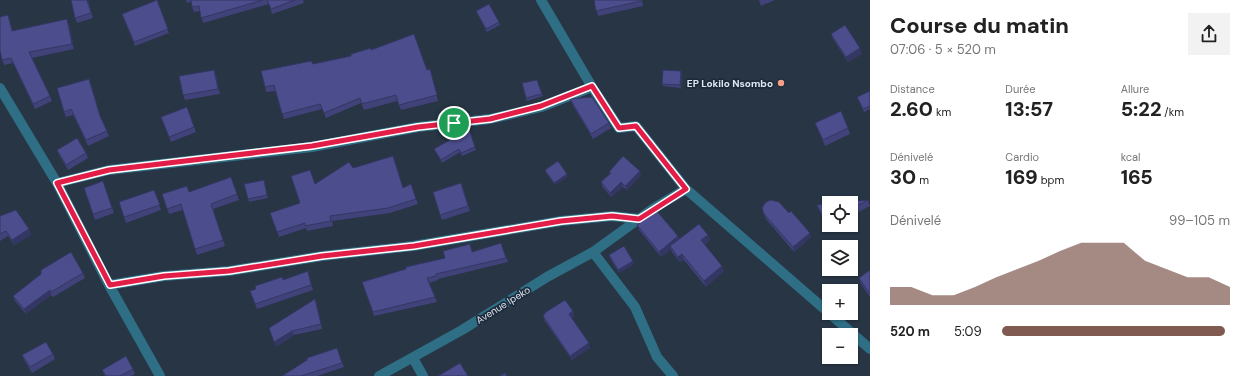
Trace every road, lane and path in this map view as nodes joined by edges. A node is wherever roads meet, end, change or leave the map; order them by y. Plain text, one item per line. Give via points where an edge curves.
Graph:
1 (541, 0) edge
2 (592, 86) junction
3 (0, 88) edge
4 (57, 183) junction
5 (686, 189) junction
6 (639, 219) junction
7 (593, 252) junction
8 (110, 285) junction
9 (822, 307) edge
10 (837, 320) edge
11 (870, 349) edge
12 (413, 358) junction
13 (160, 376) edge
14 (378, 376) edge
15 (423, 376) edge
16 (673, 376) edge

1 - 2 street
2 - 4 street via 541,106 490,119 418,127 312,146 109,170
2 - 5 street via 619,128 636,126
3 - 4 street
4 - 8 street
5 - 6 street, Avenue Ipeko
5 - 9 street
6 - 7 street, Avenue Ipeko
6 - 8 street via 612,216 561,221 414,246 322,256 229,271 164,276
7 - 12 street, Avenue Ipeko
7 - 16 street via 635,307 657,357
8 - 13 street
10 - 11 street
12 - 14 street, Avenue Ipeko
12 - 15 street

